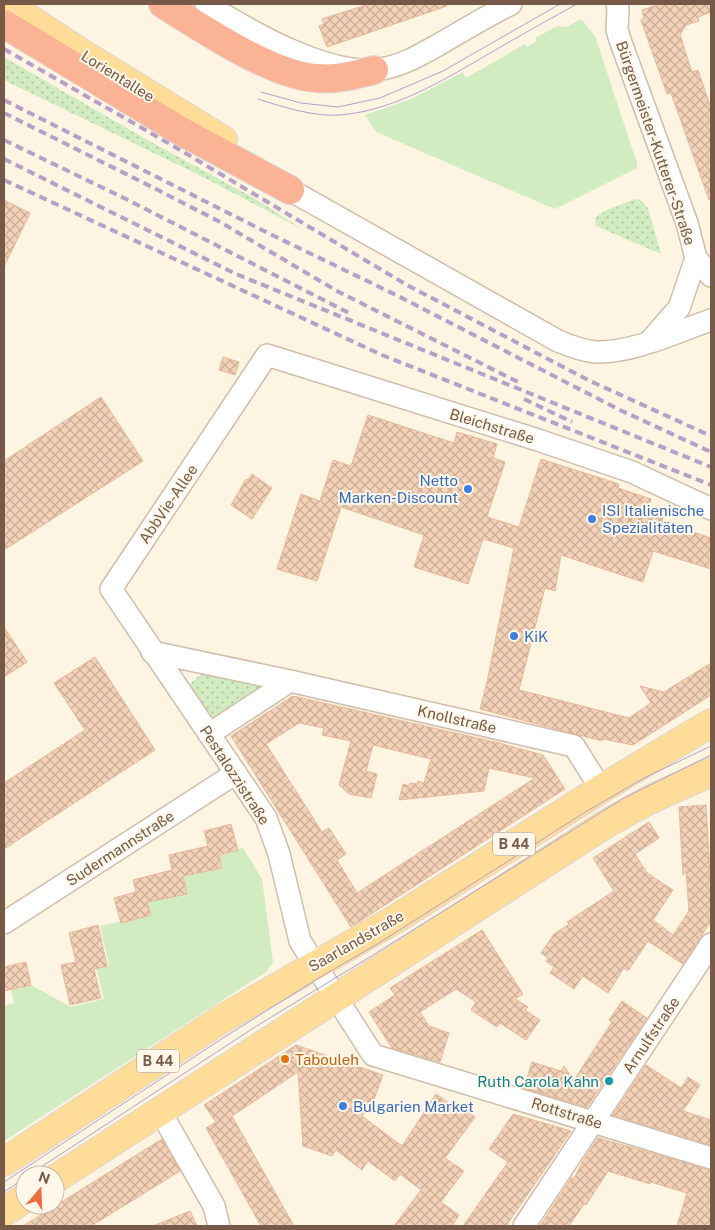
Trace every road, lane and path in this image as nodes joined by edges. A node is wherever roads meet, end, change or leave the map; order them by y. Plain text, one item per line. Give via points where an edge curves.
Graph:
1 (7, 4) edge
2 (162, 4) edge
3 (512, 4) edge
4 (619, 6) edge
5 (218, 7) edge
6 (4, 24) edge
7 (374, 70) junction
8 (232, 145) joint
9 (290, 190) junction
10 (696, 258) junction
11 (711, 276) edge
12 (711, 320) edge
13 (650, 341) junction
14 (267, 355) joint
15 (711, 509) edge
16 (152, 652) junction
17 (290, 682) junction
18 (711, 723) edge
19 (209, 734) junction
20 (236, 773) junction
21 (707, 777) edge
22 (601, 789) junction
23 (4, 923) edge
24 (711, 944) edge
25 (315, 965) junction
26 (336, 998) junction
27 (160, 1111) junction
28 (593, 1121) junction
29 (711, 1158) edge
30 (4, 1162) edge
31 (65, 1173) edge
32 (15, 1205) edge
33 (4, 1212) edge
34 (219, 1226) edge
35 (524, 1226) edge

1 - 8 main road, Lorientallee
2 - 7 highway via 246,53 297,75 332,79
3 - 7 street via 412,59
4 - 10 street, Bürgermeister-Kutterer-Straße via 616,23 620,40 687,223
5 - 7 street via 293,51 349,69
6 - 9 highway via 179,130
8 - 9 street
9 - 13 street via 558,342 595,352 620,350
10 - 11 street, Bürgermeister-Kutterer-Straße
10 - 13 street via 679,308
12 - 13 street
14 - 15 street, Bleichstraße via 622,468
14 - 16 street, AbbVie-Allee via 111,589
16 - 17 street, Knollstraße
16 - 19 street, Pestalozzistraße
17 - 19 street
17 - 22 street, Knollstraße via 574,746
18 - 22 main road, Saarlandstraße / B 44
19 - 20 street, Pestalozzistraße
20 - 23 street, Sudermannstraße
20 - 25 street, Pestalozzistraße via 266,818 279,854 300,941
21 - 26 main road, B 44 via 649,800 604,825
22 - 25 main road, Saarlandstraße / B 44 via 394,920
24 - 28 street, Arnulfstraße
25 - 26 street, Pestalozzistraße
25 - 30 main road, Saarlandstraße / B 44 via 222,1019
26 - 27 main road, B 44
26 - 28 street, Rottstraße via 373,1055
27 - 31 main road, B 44
27 - 34 street via 214,1206
28 - 29 street, Rottstraße
28 - 35 street, Arnulfstraße
32 - 33 main road

